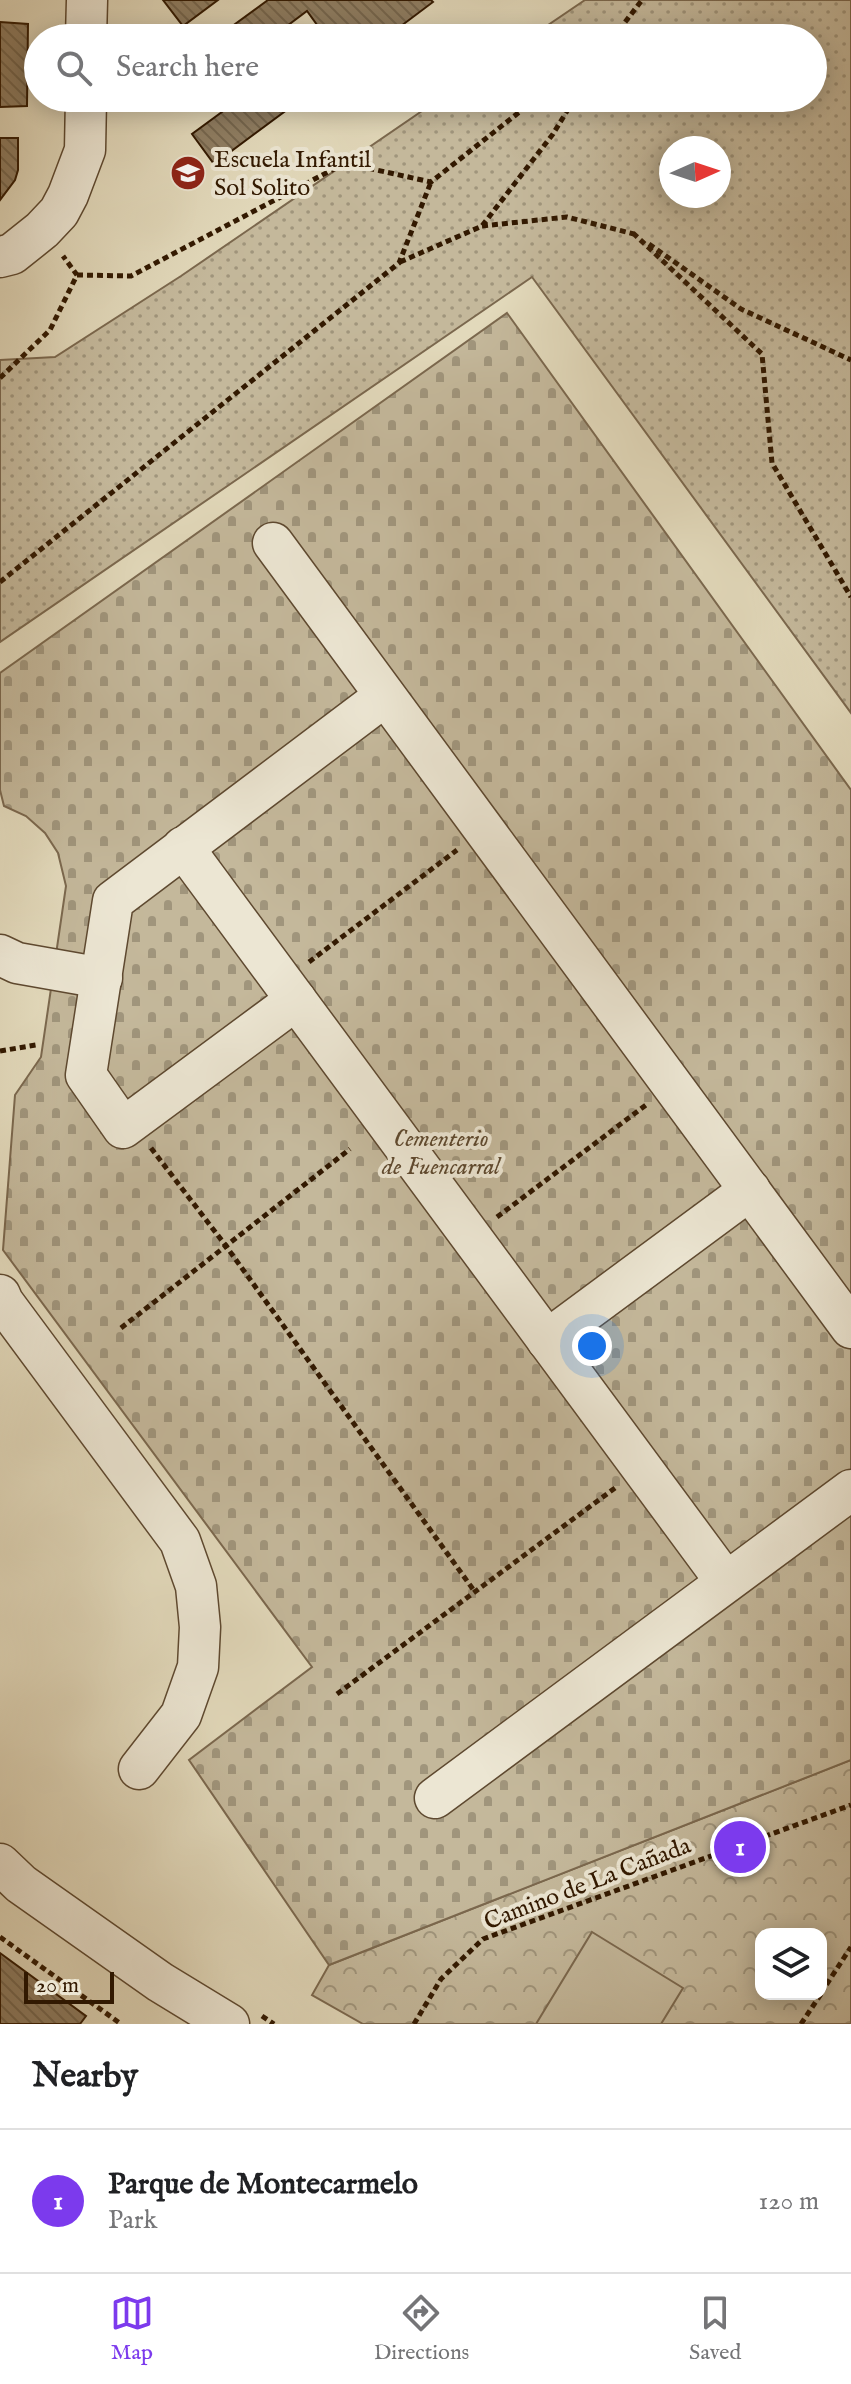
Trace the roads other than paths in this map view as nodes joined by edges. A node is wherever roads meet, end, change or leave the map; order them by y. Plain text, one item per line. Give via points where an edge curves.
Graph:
1 (87, 0) edge
2 (86, 24) edge
3 (86, 112) edge
4 (0, 257) edge
5 (273, 543) dead end
6 (385, 696) junction
7 (183, 847) junction
8 (0, 955) edge
9 (102, 978) junction
10 (290, 991) junction
11 (750, 1190) junction
12 (0, 1295) edge
13 (851, 1328) edge
14 (547, 1340) junction
15 (851, 1490) edge
16 (726, 1582) junction
17 (139, 1769) dead end
18 (435, 1798) dead end
19 (0, 1864) edge
20 (229, 2024) edge

1 - 2 street
3 - 4 street via 85,150 59,212 12,254
5 - 6 street
6 - 7 street
6 - 11 street
7 - 9 street via 113,901
7 - 10 street
8 - 9 street via 17,963
9 - 10 street via 86,1075 123,1128
10 - 14 street
11 - 13 street
11 - 14 street
12 - 17 street via 180,1541 196,1586 198,1667 181,1715
14 - 16 street
15 - 16 street
16 - 18 street
19 - 20 street via 160,1982

